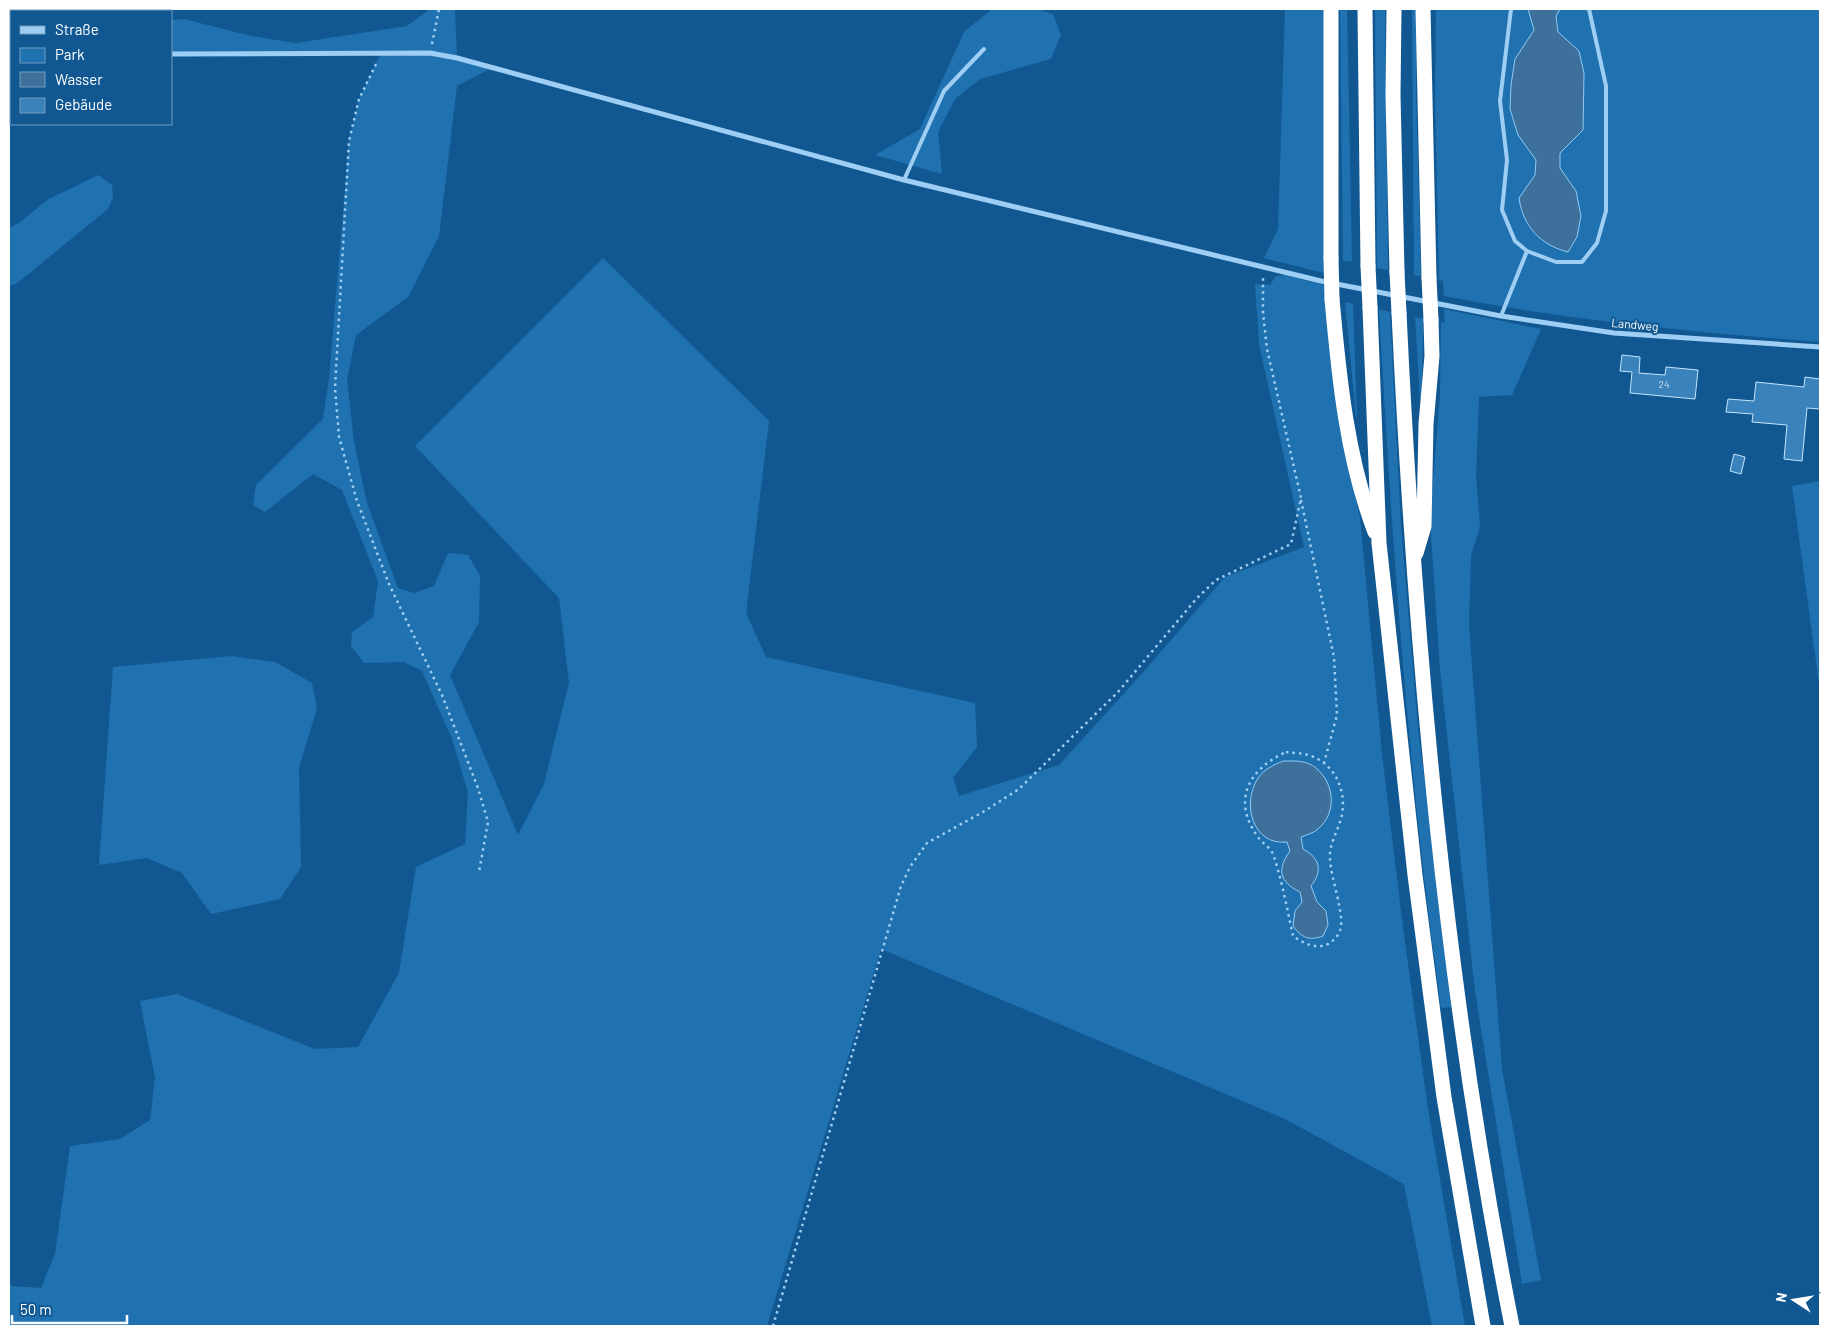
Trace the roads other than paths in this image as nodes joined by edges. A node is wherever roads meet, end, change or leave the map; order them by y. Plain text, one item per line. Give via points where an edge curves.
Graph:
1 (1330, 9) edge
2 (1365, 9) edge
3 (1394, 9) edge
4 (1423, 9) edge
5 (1511, 9) edge
6 (1589, 9) edge
7 (984, 49) dead end
8 (172, 54) edge
9 (904, 180) junction
10 (1527, 251) junction
11 (1501, 316) junction
12 (1820, 347) edge
13 (1379, 543) junction
14 (1412, 564) junction
15 (1483, 1326) edge
16 (1512, 1326) edge

1 - 13 highway, bridge via 1332,300 1341,393 1366,508
2 - 13 highway, bridge via 1368,266
3 - 14 highway, bridge via 1398,313
4 - 14 highway, bridge via 1432,356 1426,424 1424,526
5 - 10 lane via 1500,101 1507,160 1502,210 1515,241
6 - 10 lane via 1606,86 1606,211 1597,243 1582,262 1556,262
7 - 9 lane via 944,91
8 - 9 street, Landweg via 430,53
9 - 11 street, Landweg via 1320,281
10 - 11 lane
11 - 12 street, Landweg via 1614,333
13 - 15 highway via 1432,1008
14 - 16 highway via 1442,874 1473,1095

